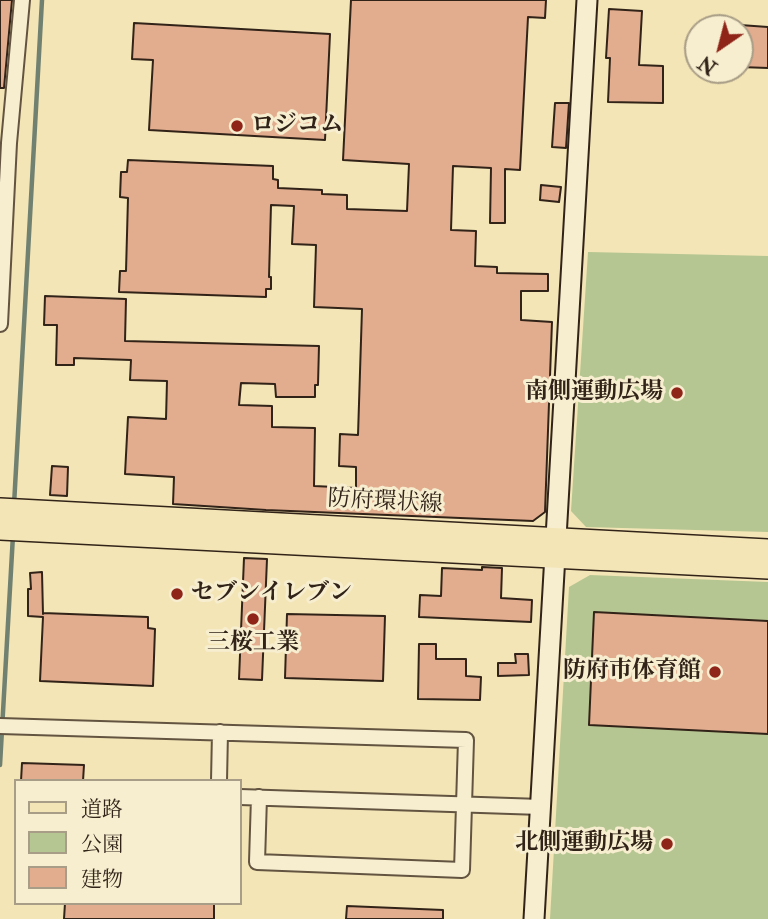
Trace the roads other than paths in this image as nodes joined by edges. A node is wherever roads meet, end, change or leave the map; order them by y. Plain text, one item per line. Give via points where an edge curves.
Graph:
1 (22, 0) edge
2 (587, 0) edge
3 (0, 324) edge
4 (0, 509) edge
5 (0, 529) edge
6 (556, 548) junction
7 (768, 550) edge
8 (768, 568) edge
9 (0, 726) edge
10 (220, 732) junction
11 (219, 779) edge
12 (242, 797) edge
13 (259, 797) junction
14 (464, 805) junction
15 (541, 807) junction
16 (534, 919) edge

1 - 3 street
2 - 6 street
4 - 6 main road, 防府環状線
5 - 6 main road, 防府環状線
6 - 7 main road, 防府環状線
6 - 8 main road, 防府環状線
6 - 15 street
9 - 10 street
10 - 11 street
10 - 14 street via 466,740
12 - 13 street
13 - 14 street
13 - 14 street via 257,862 462,870
14 - 15 street
15 - 16 street

